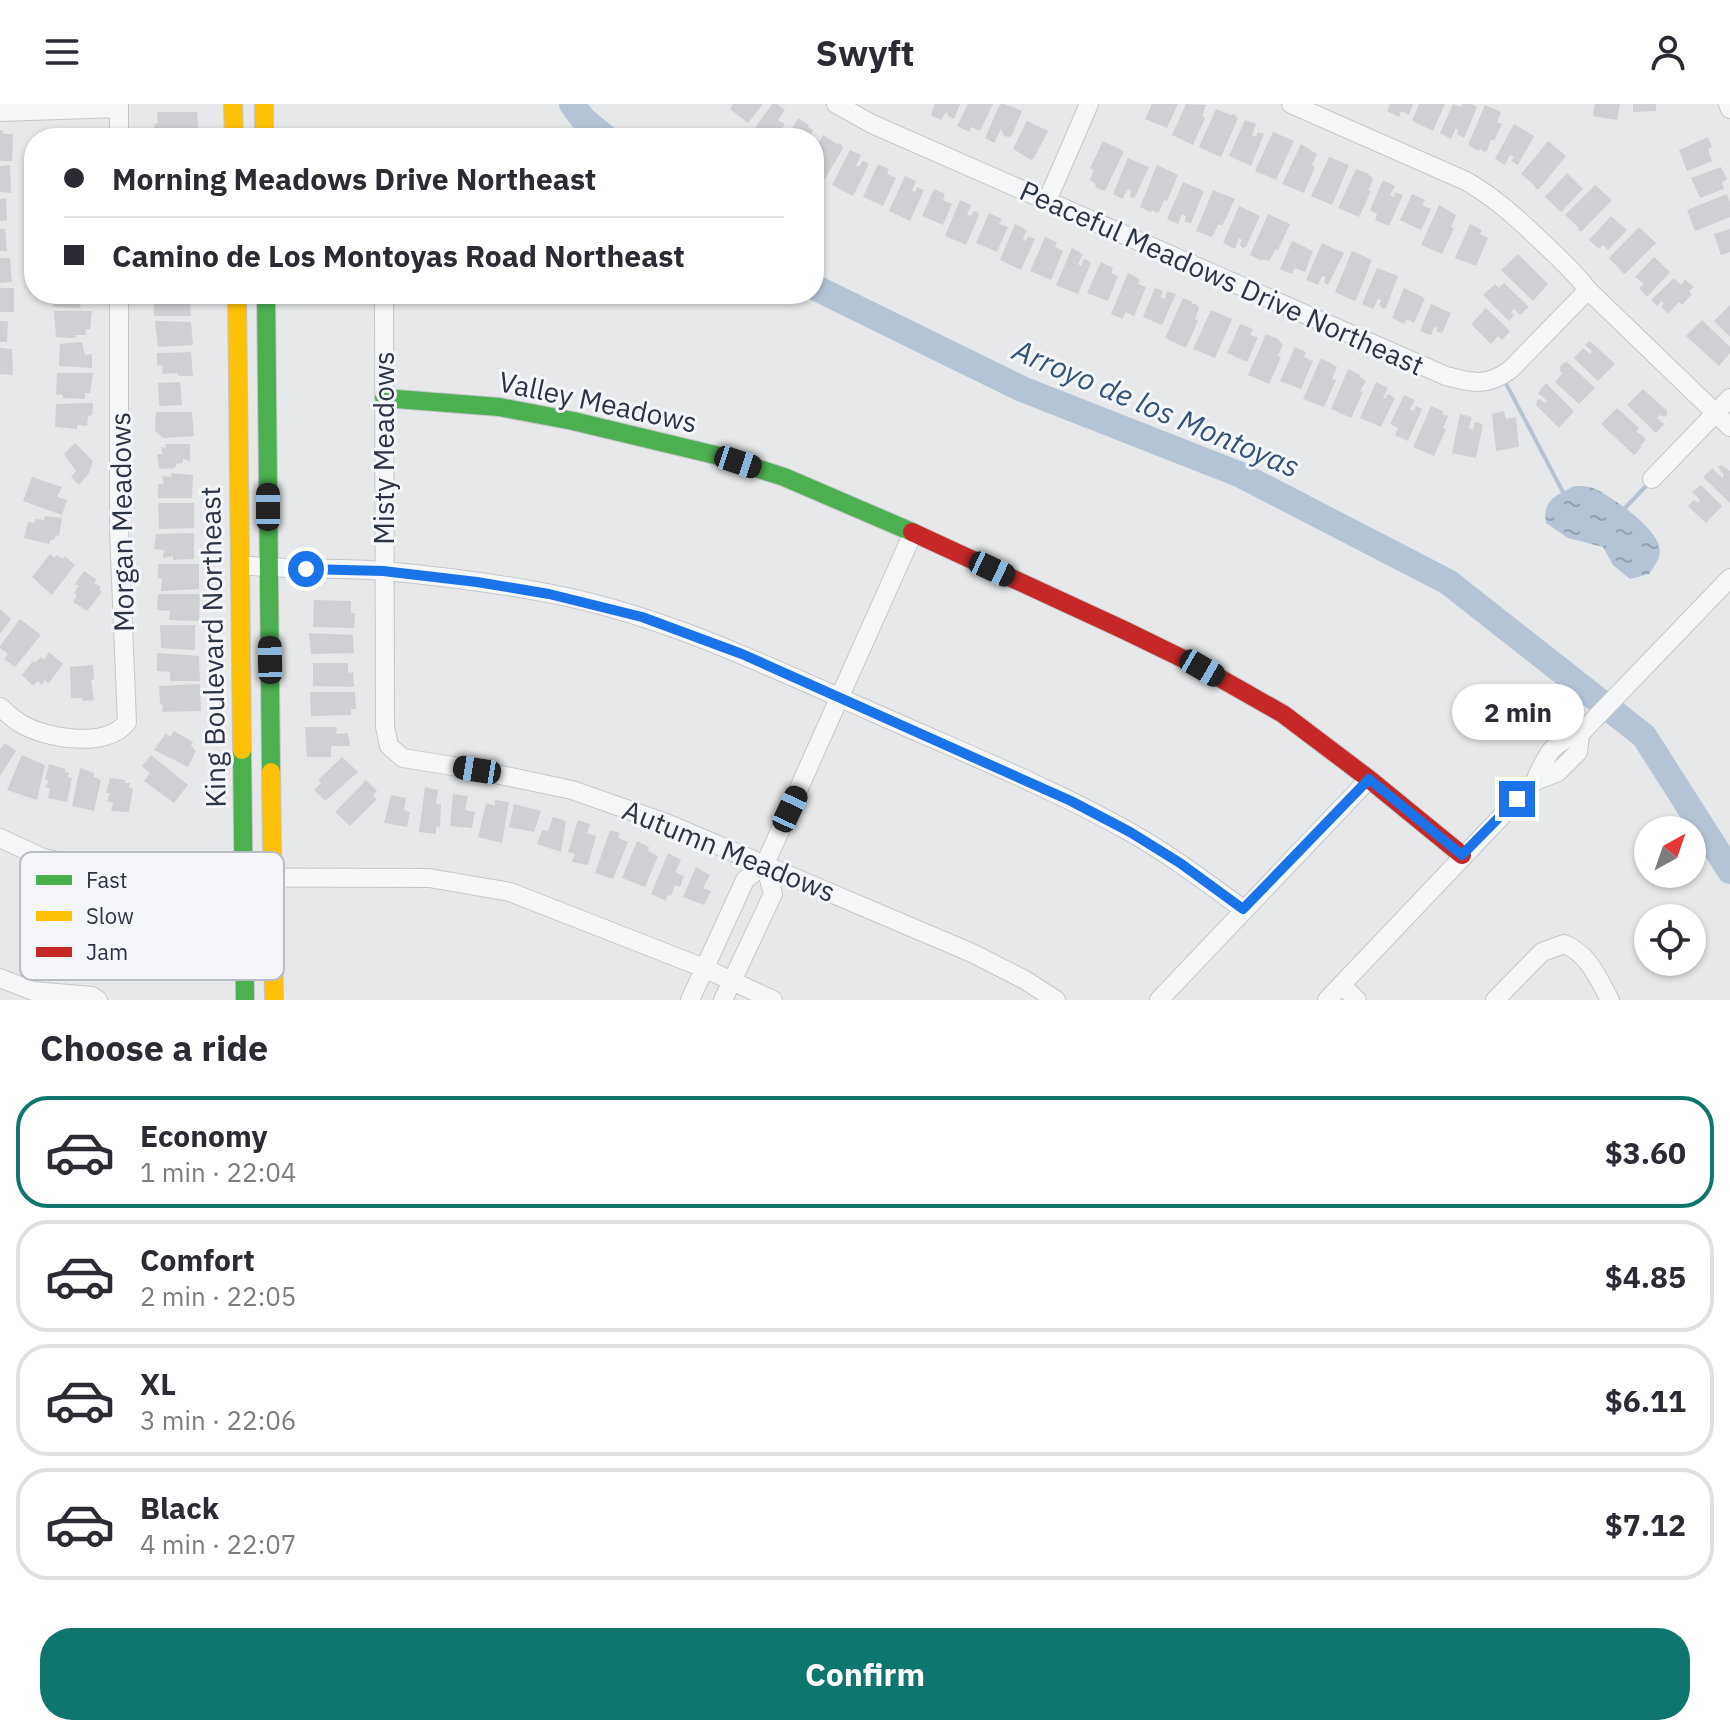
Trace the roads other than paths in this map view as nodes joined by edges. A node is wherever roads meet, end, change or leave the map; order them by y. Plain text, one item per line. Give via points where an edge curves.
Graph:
1 (233, 104) edge
2 (264, 104) edge
3 (836, 104) edge
4 (1089, 104) edge
5 (1291, 104) edge
6 (119, 106) edge
7 (0, 112) edge
8 (119, 128) edge
9 (234, 128) edge
10 (264, 128) edge
11 (1047, 201) junction
12 (1588, 290) junction
13 (119, 304) edge
14 (237, 304) edge
15 (266, 304) edge
16 (384, 304) edge
17 (384, 398) junction
18 (1730, 398) edge
19 (1716, 413) junction
20 (1730, 427) edge
21 (1652, 479) dead end
22 (913, 533) junction
23 (240, 565) junction
24 (269, 568) junction
25 (383, 571) junction
26 (1730, 578) edge
27 (840, 698) junction
28 (0, 707) edge
29 (389, 746) joint
30 (1369, 779) junction
31 (0, 838) edge
32 (30, 852) edge
33 (244, 852) edge
34 (273, 852) edge
35 (1462, 855) junction
36 (765, 864) junction
37 (284, 876) edge
38 (1243, 909) junction
39 (704, 968) junction
40 (0, 978) edge
41 (245, 980) edge
42 (274, 980) edge
43 (731, 981) junction
44 (1342, 985) junction
45 (98, 1000) edge
46 (245, 1000) edge
47 (274, 1000) edge
48 (690, 1000) edge
49 (723, 1000) edge
50 (773, 1000) edge
51 (1056, 1000) edge
52 (1159, 1000) edge
53 (1327, 1000) edge
54 (1357, 1000) edge
55 (1495, 1000) edge
56 (1610, 1000) edge

1 - 9 street
2 - 10 street
3 - 11 street, Peaceful Meadows Drive Northeast
4 - 11 street
5 - 12 street via 1489,194
6 - 7 street
6 - 8 street
11 - 12 street, Peaceful Meadows Drive Northeast via 1446,376 1473,383 1511,369
12 - 19 street
13 - 28 street, Morgan Meadows via 119,531 127,722 104,737 59,738 20,724
14 - 23 street, King Boulevard Northeast
15 - 24 street, King Boulevard Northeast
16 - 17 street, Misty Meadows
17 - 22 street, Valley Meadows via 499,407 715,455 784,477
17 - 25 street, Misty Meadows
18 - 19 street
19 - 20 street
19 - 21 street
22 - 27 street
22 - 30 street, Valley Meadows via 1202,668 1283,714
23 - 24 street
23 - 33 street, King Boulevard Northeast
24 - 25 street
24 - 34 street, King Boulevard Northeast
25 - 27 street via 549,594 642,617
25 - 29 street, Misty Meadows
26 - 35 street via 1584,731 1578,752 1558,772 1535,781
27 - 36 street
27 - 38 street via 1083,807 1180,863
29 - 36 street, Autumn Meadows via 403,758 572,790
30 - 35 street, Valley Meadows
30 - 38 street
31 - 32 street
35 - 44 street
36 - 39 street via 745,880
36 - 43 street via 773,894
36 - 51 street, Autumn Meadows via 972,953
37 - 39 street via 429,878 510,892
38 - 52 street
39 - 43 street
39 - 48 street
40 - 45 street via 33,991
41 - 46 street, King Boulevard Northeast
42 - 47 street, King Boulevard Northeast
43 - 49 street
43 - 50 street
44 - 53 street
44 - 54 street
55 - 56 street via 1542,952 1564,944 1584,957

